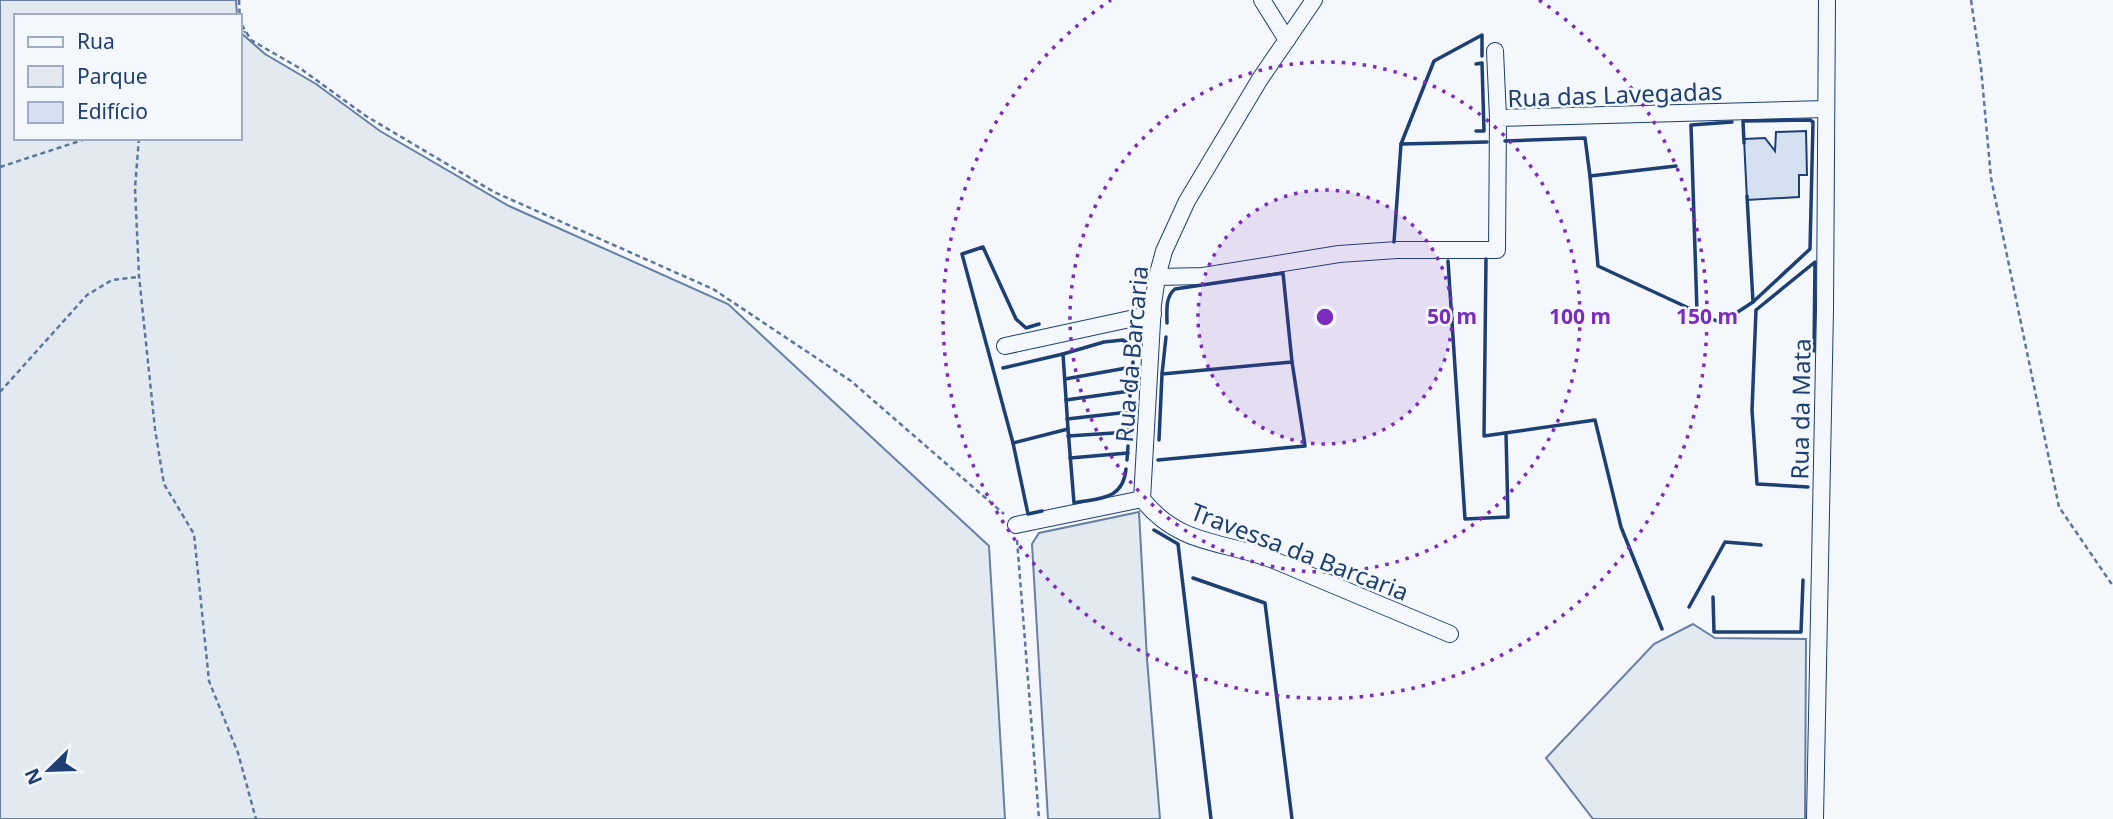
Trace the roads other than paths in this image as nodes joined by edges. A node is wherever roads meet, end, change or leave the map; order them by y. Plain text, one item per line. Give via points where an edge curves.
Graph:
1 (1262, 0) edge
2 (1314, 0) edge
3 (1827, 0) edge
4 (1287, 40) junction
5 (1495, 51) dead end
6 (1826, 109) junction
7 (1498, 118) junction
8 (1157, 277) junction
9 (1153, 314) junction
10 (1005, 346) dead end
11 (1142, 499) junction
12 (1016, 525) road end
13 (1450, 634) dead end
14 (1815, 819) edge

1 - 4 street
2 - 4 street, Rua da Barcaria
3 - 6 street, Rua da Mata
4 - 8 street, Rua da Barcaria via 1187,201
5 - 7 street
6 - 7 street, Rua das Lavegadas
6 - 14 street, Rua da Mata
7 - 8 street, Rua das Lavegadas via 1497,250 1339,254 1203,276
8 - 9 street, Rua da Barcaria
9 - 10 street
9 - 11 street, Rua da Barcaria
11 - 12 street
11 - 13 street, Travessa da Barcaria via 1154,514 1186,534 1272,560

